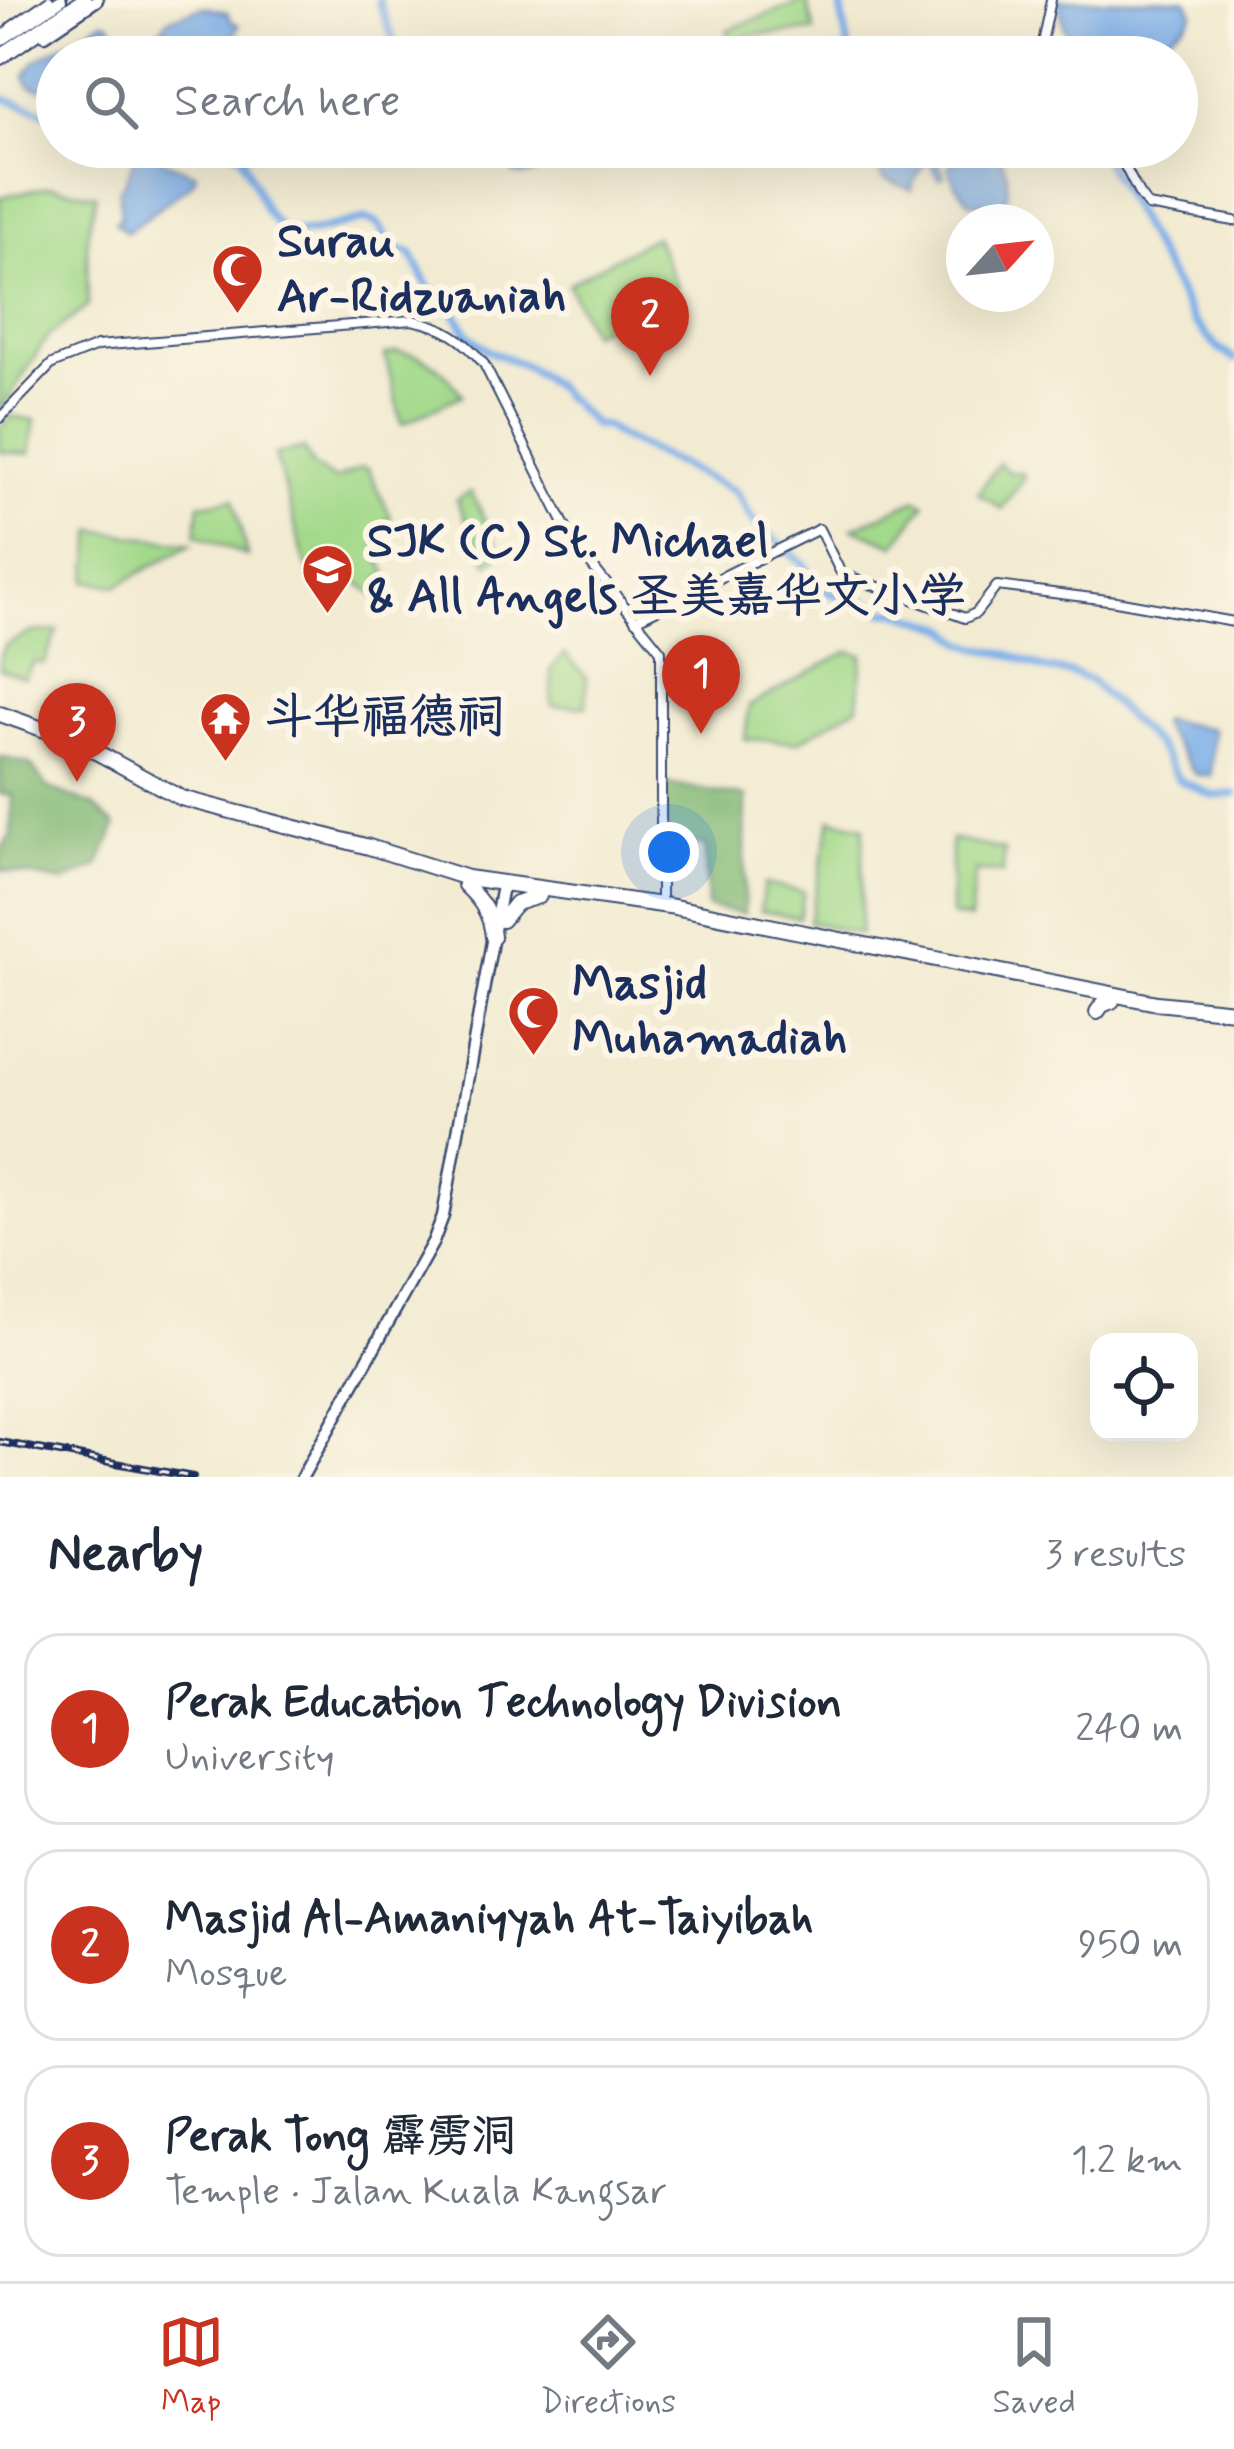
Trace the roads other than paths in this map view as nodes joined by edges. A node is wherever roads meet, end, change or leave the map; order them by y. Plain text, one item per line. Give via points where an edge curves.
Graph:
1 (55, 0) edge
2 (74, 0) edge
3 (84, 0) edge
4 (97, 0) edge
5 (1051, 0) edge
6 (1043, 36) edge
7 (0, 50) edge
8 (1126, 168) edge
9 (1234, 220) edge
10 (0, 418) edge
11 (635, 620) junction
12 (1234, 622) edge
13 (0, 717) edge
14 (376, 852) junction
15 (409, 859) junction
16 (439, 876) junction
17 (465, 885) junction
18 (504, 890) junction
19 (539, 896) junction
20 (647, 906) junction
21 (502, 920) junction
22 (493, 937) junction
23 (1112, 998) junction
24 (1090, 1002) junction
25 (1214, 1013) edge
26 (472, 1082) junction
27 (314, 1462) junction
28 (305, 1477) edge

1 - 7 main road
1 - 7 street via 11,27
2 - 7 highway
3 - 7 highway
4 - 7 main road
5 - 6 street
8 - 9 street via 1148,206
10 - 11 street via 49,366 97,346 410,320 443,328 481,360 573,542
11 - 12 street via 819,530 845,575 965,618 997,586
11 - 20 street via 661,653
13 - 14 highway via 76,742 181,798
14 - 15 highway
14 - 16 highway
15 - 16 highway
15 - 18 highway
16 - 17 highway
17 - 18 highway
17 - 22 highway via 489,915
18 - 19 highway
18 - 20 highway
18 - 21 main road
18 - 22 main road
19 - 20 highway
19 - 21 highway via 516,903
20 - 24 highway
20 - 24 highway
21 - 26 main road
22 - 26 main road
23 - 24 highway
23 - 24 highway via 1101,980
23 - 25 highway
26 - 27 main road via 433,1242
26 - 27 main road via 437,1245
27 - 28 main road

